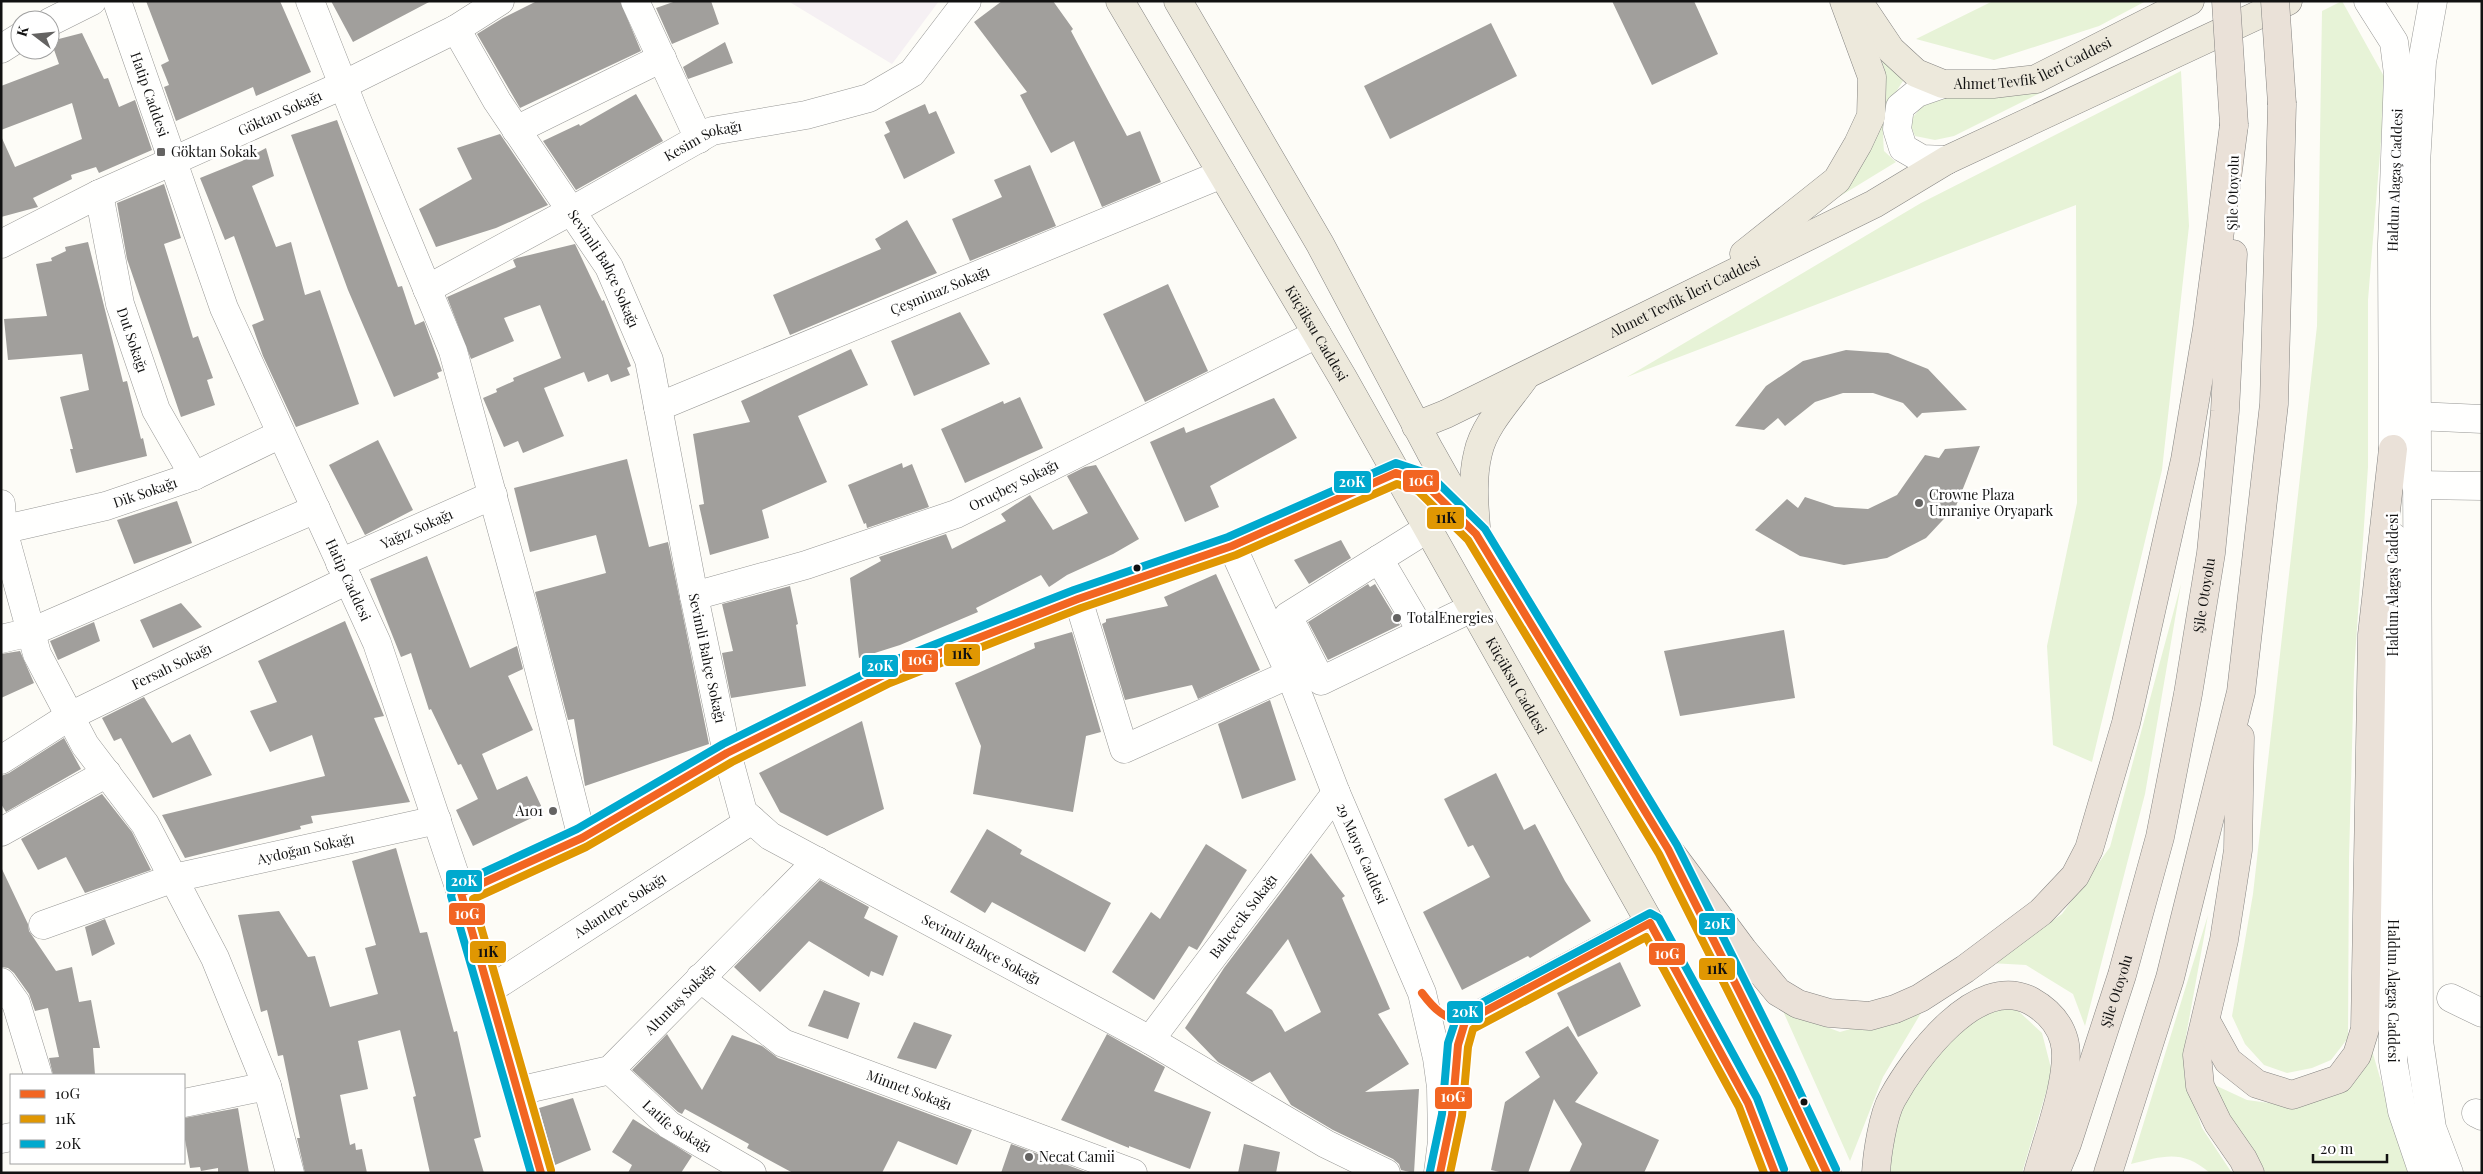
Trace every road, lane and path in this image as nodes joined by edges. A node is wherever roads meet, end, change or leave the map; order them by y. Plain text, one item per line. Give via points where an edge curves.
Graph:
1 (92, 1) edge
2 (117, 1) edge
3 (310, 1) edge
4 (500, 1) edge
5 (635, 1) edge
6 (967, 1) edge
7 (1120, 1) edge
8 (1178, 1) edge
9 (1844, 1) edge
10 (1858, 1) edge
11 (2190, 1) edge
12 (2226, 1) edge
13 (2275, 1) edge
14 (2288, 1) edge
15 (2368, 1) edge
16 (2433, 1) edge
17 (60, 17) edge
18 (456, 29) junction
19 (662, 58) junction
20 (343, 84) junction
21 (1943, 84) junction
22 (2234, 124) junction
23 (516, 130) junction
24 (699, 139) junction
25 (1947, 160) junction
26 (173, 161) junction
27 (1222, 174) junction
28 (99, 194) junction
29 (572, 211) junction
30 (1, 244) edge
31 (427, 289) junction
32 (1695, 292) junction
33 (1317, 334) junction
34 (1526, 375) junction
35 (1343, 378) junction
36 (658, 407) junction
37 (2416, 416) junction
38 (2482, 419) edge
39 (1416, 426) junction
40 (281, 434) junction
41 (2392, 448) junction
42 (1396, 473) junction
43 (194, 476) junction
44 (2416, 485) junction
45 (2482, 486) edge
46 (493, 495) junction
47 (316, 510) junction
48 (2, 522) edge
49 (1427, 528) junction
50 (1476, 534) junction
51 (1232, 546) junction
52 (1379, 559) junction
53 (344, 571) junction
54 (694, 596) junction
55 (1078, 599) junction
56 (1472, 608) junction
57 (31, 632) junction
58 (1422, 632) junction
59 (1, 639) edge
60 (1290, 674) junction
61 (2241, 692) junction
62 (70, 716) junction
63 (727, 753) junction
64 (1, 760) edge
65 (106, 773) junction
66 (1336, 793) junction
67 (437, 820) junction
68 (752, 820) junction
69 (1, 832) edge
70 (582, 838) junction
71 (1668, 849) junction
72 (817, 861) junction
73 (174, 878) junction
74 (461, 892) junction
75 (1650, 923) junction
76 (44, 925) dead end
77 (700, 978) junction
78 (1, 982) edge
79 (489, 990) junction
80 (1422, 994) junction
81 (2451, 998) dead end
82 (2482, 1013) edge
83 (2206, 1021) junction
84 (1465, 1022) junction
85 (1150, 1040) junction
86 (610, 1070) junction
87 (38, 1074) edge
88 (267, 1086) junction
89 (518, 1091) junction
90 (185, 1103) edge
91 (290, 1173) edge
92 (541, 1173) edge
93 (752, 1173) edge
94 (1133, 1173) edge
95 (1386, 1173) edge
96 (1439, 1173) edge
97 (1775, 1173) edge
98 (1827, 1173) edge
99 (1876, 1173) edge
100 (2038, 1173) edge
101 (2055, 1173) edge
102 (2108, 1173) edge
103 (2250, 1173) edge
104 (2423, 1173) edge
105 (2449, 1173) edge

1 - 17 street
2 - 26 street, Hatip Caddesi
3 - 20 street
4 - 18 street, Göktan Sokağı
5 - 19 street
6 - 24 street, Kesim Sokağı via 912,74 869,98 806,114 712,131
7 - 27 main road, Küçüksu Caddesi
8 - 39 main road via 1320,244
9 - 32 main road via 1872,77 1871,116 1858,144 1837,180
10 - 21 main road via 1891,50 1916,73
11 - 21 main road, Ahmet Tevfik İleri Caddesi via 2036,79 1993,84
12 - 22 highway, Şile Otoyolu, bridge
13 - 61 highway, bridge via 2282,104 2274,404
14 - 25 main road, Ahmet Tevfik İleri Caddesi
15 - 41 street, Haldun Alagaş Caddesi via 2394,42 2398,74 2392,244
16 - 37 street, Haldun Alagaş Caddesi via 2422,62 2416,164
18 - 20 street, Göktan Sokağı
18 - 23 street, Sevimli Bahçe Sokağı
19 - 23 street
19 - 24 street
20 - 26 street, Göktan Sokağı
20 - 31 street
21 - 25 street, Ahmet Tevfik İleri Caddesi via 1918,93 1900,107 1897,129 1903,148 1922,159
22 - 71 highway via 2207,329 2185,460 2126,724 2089,849 2075,876 2041,912 1965,969 1920,998 1870,1016 1829,1013 1798,1004 1778,992
22 - 101 highway, Şile Otoyolu via 2233,266 2225,411 2210,553 2188,694 2158,847 2122,975 2068,1144
23 - 29 street, Sevimli Bahçe Sokağı
24 - 29 street, Kesim Sokağı
25 - 32 main road, Ahmet Tevfik İleri Caddesi via 1874,204
26 - 28 street, Göktan Sokağı
26 - 40 street, Hatip Caddesi via 224,308
27 - 33 main road, Küçüksu Caddesi
27 - 36 street, Çeşminaz Sokağı
28 - 30 street, Göktan Sokağı
28 - 43 street, Dut Sokağı via 120,304 156,410
29 - 31 street, Kesim Sokağı
29 - 36 street, Sevimli Bahçe Sokağı via 609,267 649,360
31 - 46 street via 453,351
32 - 34 main road, Ahmet Tevfik İleri Caddesi
33 - 35 main road, Küçüksu Caddesi
33 - 54 street, Oruçbey Sokağı via 956,514 806,565
34 - 39 main road, Ahmet Tevfik İleri Caddesi
34 - 50 main road via 1491,424 1478,452 1473,487
35 - 39 main road via 1360,391 1376,410 1392,420
35 - 42 main road, Küçüksu Caddesi
36 - 54 street, Sevimli Bahçe Sokağı
37 - 38 street
37 - 44 street, Haldun Alagaş Caddesi
39 - 50 main road
40 - 43 street, Dik Sokağı
40 - 47 street, Hatip Caddesi
41 - 83 highway via 2372,635 2365,1029 2357,1055 2339,1079 2292,1095 2257,1084 2228,1061
41 - 104 street, Haldun Alagaş Caddesi via 2393,1061 2402,1111
42 - 49 main road, Küçüksu Caddesi
42 - 50 main road via 1423,482
42 - 51 street
43 - 48 street, Dik Sokağı via 106,506
44 - 45 street
44 - 105 street, Haldun Alagaş Caddesi via 2419,1041 2432,1128
46 - 53 street, Yağız Sokağı
46 - 70 street
47 - 53 street, Hatip Caddesi
47 - 57 street
48 - 57 street
49 - 52 street
49 - 56 main road, Küçüksu Caddesi
50 - 71 main road
51 - 55 street
51 - 60 street, 29 Mayıs Caddesi
52 - 58 street
52 - 58 street via 1288,616 1321,681
53 - 62 street, Fersah Sokağı
53 - 67 street, Hatip Caddesi via 377,643
54 - 63 street, Sevimli Bahçe Sokağı
55 - 60 street via 1124,749
55 - 63 street via 886,674
56 - 58 street
56 - 75 main road, Küçüksu Caddesi
57 - 59 street
57 - 62 street via 37,654
60 - 66 street, 29 Mayıs Caddesi
61 - 83 highway via 2238,850 2224,940
61 - 102 highway via 2170,978
62 - 64 street, Fersah Sokağı
62 - 65 street via 85,745
63 - 68 street, Sevimli Bahçe Sokağı via 744,812
63 - 70 street
65 - 69 street
65 - 73 street via 145,824
66 - 80 street, 29 Mayıs Caddesi
66 - 85 street, Bahçecik Sokağı
67 - 73 street, Aydoğan Sokağı
67 - 74 street, Hatip Caddesi
68 - 72 street, Sevimli Bahçe Sokağı via 770,836
68 - 79 street, Aslantepe Sokağı
70 - 74 street
71 - 98 main road
72 - 77 street, Altıntaş Sokağı
72 - 85 street, Sevimli Bahçe Sokağı
73 - 76 street, Aydoğan Sokağı
73 - 88 street via 215,958
74 - 79 street, Hatip Caddesi
75 - 84 street
75 - 97 main road, Küçüksu Caddesi via 1748,1103
77 - 86 street, Altıntaş Sokağı
77 - 94 street, Minnet Sokağı via 783,1043
78 - 87 street via 16,1003
79 - 89 street, Hatip Caddesi
80 - 84 street via 1437,1013
80 - 96 street, 29 Mayıs Caddesi via 1441,1087
81 - 82 street
83 - 103 highway via 2197,1055 2200,1086 2218,1123
84 - 96 street, 29 Mayıs Caddesi via 1458,1045 1452,1115
85 - 95 street, Sevimli Bahçe Sokağı via 1326,1144
86 - 89 street
86 - 93 street, Latife Sokağı via 669,1125
88 - 90 street
88 - 91 street
89 - 92 street, Hatip Caddesi
99 - 100 highway via 1891,1101 1921,1056 1952,1021 1995,996 2024,997 2039,1005 2056,1020 2065,1041 2065,1073

